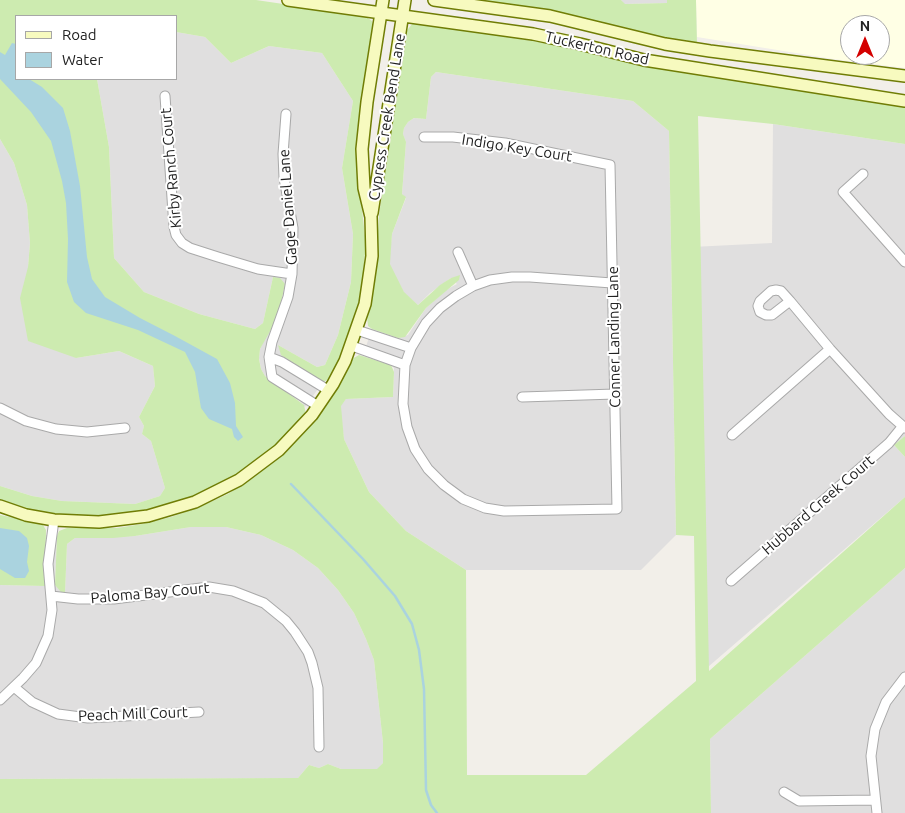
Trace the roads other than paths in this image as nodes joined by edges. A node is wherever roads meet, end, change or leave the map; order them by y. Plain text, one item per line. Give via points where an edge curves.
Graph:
1 (288, 0) edge
2 (383, 0) edge
3 (404, 0) edge
4 (434, 0) edge
5 (381, 12) junction
6 (402, 16) junction
7 (736, 55) junction
8 (732, 73) junction
9 (905, 76) edge
10 (166, 96) dead end
11 (905, 101) edge
12 (286, 114) dead end
13 (424, 137) dead end
14 (610, 165) joint
15 (864, 174) dead end
16 (371, 217) junction
17 (458, 252) dead end
18 (905, 262) edge
19 (292, 274) junction
20 (612, 283) junction
21 (473, 286) junction
22 (790, 301) dead end
23 (357, 330) junction
24 (352, 346) junction
25 (411, 348) junction
26 (830, 349) junction
27 (269, 357) junction
28 (405, 365) junction
29 (328, 390) junction
30 (615, 394) junction
31 (522, 397) dead end
32 (318, 406) junction
33 (0, 408) edge
34 (125, 428) dead end
35 (904, 428) edge
36 (732, 435) dead end
37 (0, 506) edge
38 (54, 520) junction
39 (731, 581) dead end
40 (51, 596) junction
41 (905, 677) edge
42 (14, 687) junction
43 (0, 700) edge
44 (199, 712) dead end
45 (319, 747) dead end
46 (784, 792) dead end
47 (875, 800) junction
48 (877, 813) edge

1 - 5 main road, Tuckerton Road
2 - 5 main road, Cypress Creek Bend Lane
3 - 6 main road, Cypress Creek Bend Lane
4 - 7 main road, Tuckerton Road via 550,16 666,44
5 - 6 main road, Tuckerton Road
5 - 16 main road, Cypress Creek Bend Lane via 362,149 364,188
6 - 8 main road, Tuckerton Road via 533,34 644,60
6 - 16 main road, Cypress Creek Bend Lane
7 - 8 main road
7 - 9 main road, Tuckerton Road
8 - 11 main road, Tuckerton Road
10 - 19 street, Kirby Ranch Court via 176,236 190,248 258,269
12 - 19 street, Gage Daniel Lane via 283,154 293,228
13 - 14 street, Indigo Key Court via 498,142
14 - 20 street, Conner Landing Lane
15 - 18 street via 843,192
16 - 23 main road, Cypress Creek Bend Lane via 372,256 365,304
17 - 21 street
19 - 27 street, Gage Daniel Lane
20 - 21 street via 512,277
20 - 30 street, Conner Landing Lane
21 - 25 street via 440,308 426,323
22 - 26 street
23 - 24 main road, Cypress Creek Bend Lane
23 - 25 street
24 - 28 street
24 - 29 main road, Cypress Creek Bend Lane
25 - 28 street
26 - 35 street
26 - 36 street
27 - 29 street
27 - 32 street via 272,377
28 - 30 street, Conner Landing Lane via 403,404 415,449 433,474 463,499 504,511 617,509
29 - 32 main road, Cypress Creek Bend Lane
30 - 31 street
32 - 38 main road, Cypress Creek Bend Lane via 279,450 239,480 195,502 148,516 99,522
33 - 34 street via 26,421 56,429 87,432
35 - 39 street, Hubbard Creek Court
37 - 38 main road, Cypress Creek Bend Lane
38 - 40 street via 48,564
40 - 42 street via 48,636 36,663
40 - 45 street, Paloma Bay Court via 114,599 209,587 234,591 264,603 286,621 308,652 318,688
41 - 47 street via 886,702 875,729 872,756
42 - 43 street
42 - 44 street, Peach Mill Court via 32,702 58,714 88,718
46 - 47 street via 800,801
47 - 48 street

